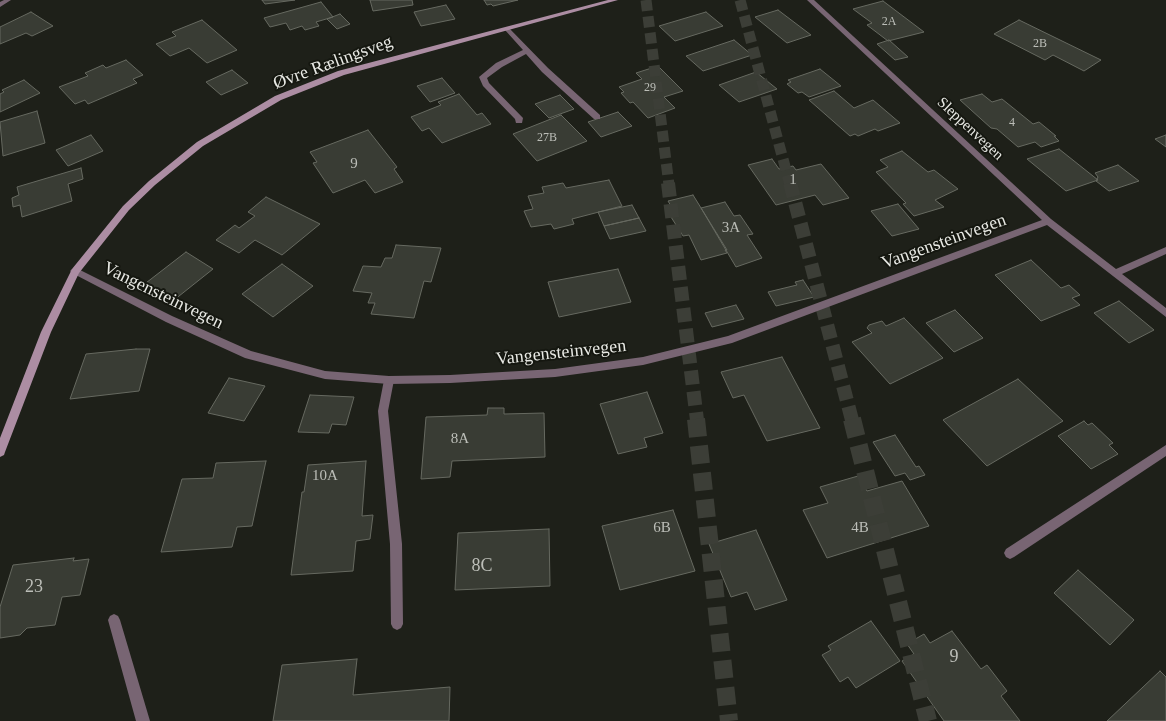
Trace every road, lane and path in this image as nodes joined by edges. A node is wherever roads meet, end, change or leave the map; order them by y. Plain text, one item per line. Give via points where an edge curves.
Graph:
1 (8, 0) edge
2 (615, 0) edge
3 (810, 0) edge
4 (0, 5) edge
5 (507, 29) junction
6 (527, 51) junction
7 (597, 117) dead end
8 (519, 121) dead end
9 (1048, 221) junction
10 (1166, 250) edge
11 (75, 271) junction
12 (1116, 273) junction
13 (1166, 313) edge
14 (389, 380) junction
15 (1166, 450) edge
16 (0, 452) edge
17 (1010, 553) dead end
18 (114, 620) dead end
19 (397, 624) dead end
20 (143, 721) edge

1 - 4 street
2 - 5 main road, Øvre Rælingsveg
3 - 9 street, Sleppenvegen
5 - 6 street
5 - 11 main road, Øvre Rælingsveg via 341,74 311,84 254,111 200,144 152,183 108,228
6 - 7 street
6 - 8 street via 483,77
9 - 12 street, Sleppenvegen
9 - 14 street, Vangensteinvegen via 729,340 643,361 555,373
10 - 12 street
11 - 14 street, Vangensteinvegen via 249,355 325,375
11 - 16 main road, Øvre Rælingsveg via 46,332
12 - 13 street, Sleppenvegen
14 - 19 street via 383,412 396,544
15 - 17 street
18 - 20 street

